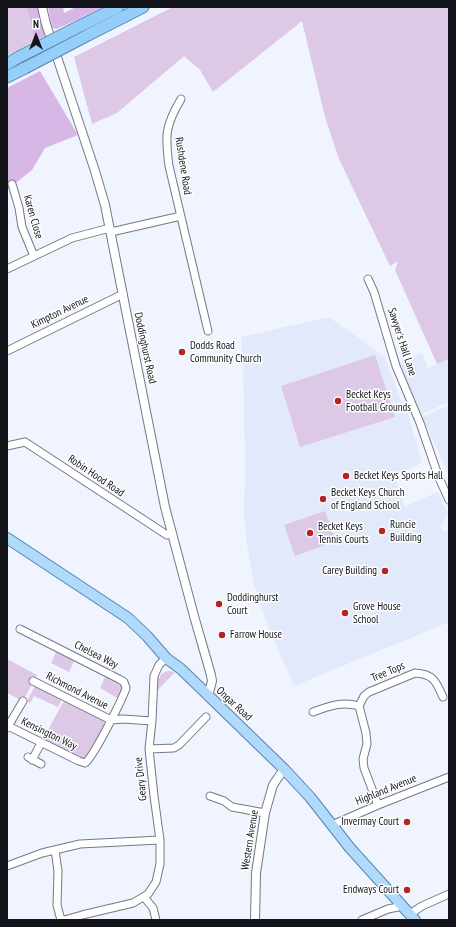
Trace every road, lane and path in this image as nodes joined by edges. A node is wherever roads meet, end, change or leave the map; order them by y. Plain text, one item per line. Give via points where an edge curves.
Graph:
1 (42, 7) edge
2 (118, 7) edge
3 (143, 7) edge
4 (7, 64) edge
5 (7, 77) edge
6 (181, 99) dead end
7 (12, 184) dead end
8 (181, 216) junction
9 (110, 230) junction
10 (34, 256) junction
11 (7, 269) edge
12 (368, 279) dead end
13 (123, 294) junction
14 (208, 331) dead end
15 (7, 351) edge
16 (7, 446) edge
17 (449, 500) edge
18 (172, 534) junction
19 (7, 538) edge
20 (20, 629) dead end
21 (166, 658) junction
22 (33, 681) dead end
23 (208, 696) junction
24 (443, 697) dead end
25 (23, 701) dead end
26 (359, 706) junction
27 (312, 712) dead end
28 (206, 717) dead end
29 (111, 720) junction
30 (152, 721) junction
31 (8, 727) edge
32 (41, 742) junction
33 (149, 750) junction
34 (41, 764) dead end
35 (284, 769) junction
36 (449, 777) edge
37 (210, 796) dead end
38 (378, 805) junction
39 (265, 813) junction
40 (332, 825) junction
41 (160, 840) junction
42 (55, 850) junction
43 (7, 866) edge
44 (449, 894) edge
45 (144, 897) junction
46 (403, 906) junction
47 (91, 916) edge
48 (412, 917) edge
49 (60, 920) edge
50 (64, 920) edge
51 (156, 920) edge
52 (255, 920) edge
53 (362, 920) edge

1 - 9 street, Doddinghurst Road via 95,171
2 - 4 highway, bridge
3 - 5 highway, bridge
6 - 8 street, Rushdene Road via 170,119 166,144
7 - 10 street, Karen Close via 22,227
8 - 9 street
8 - 14 street, Rushdene Road
9 - 10 street via 72,238
9 - 13 street, Doddinghurst Road
10 - 11 street
12 - 17 street, Sawyer's Hall Lane via 396,366 420,423 438,478
13 - 15 street, Kimpton Avenue
13 - 18 street, Doddinghurst Road
16 - 18 street, Robin Hood Road via 25,442 141,519 167,535
18 - 23 street, Doddinghurst Road via 211,675
19 - 21 main road, Ongar Road via 128,618
20 - 29 street, Chelsea Way via 124,682 125,691
21 - 23 main road, Ongar Road
21 - 30 street, Geary Drive via 154,676
22 - 29 street, Richmond Avenue
23 - 35 main road, Ongar Road
24 - 26 street, Tree Tops via 432,677 415,673 369,692
25 - 31 street, Kensington Way
26 - 27 street via 344,703
26 - 38 street via 367,744 363,759 364,768
28 - 33 street via 174,748
29 - 30 street
29 - 32 street, Kensington Way via 91,757 85,763
30 - 33 street, Geary Drive
31 - 32 street, Kensington Way
32 - 34 street via 30,758
33 - 41 street, Geary Drive
35 - 39 street, Western Avenue via 273,785
35 - 40 main road, Ongar Road
36 - 38 street, Highland Avenue
37 - 39 street via 232,807
38 - 40 street, Highland Avenue
39 - 52 street, Western Avenue via 256,874
40 - 46 main road, Ongar Road
41 - 42 street via 90,843
41 - 45 street, Geary Drive via 158,874 153,888
42 - 43 street
42 - 49 street
44 - 48 street via 422,906
45 - 47 street via 128,905
45 - 51 street via 153,908
46 - 48 main road, Ongar Road
46 - 53 street
47 - 50 street

